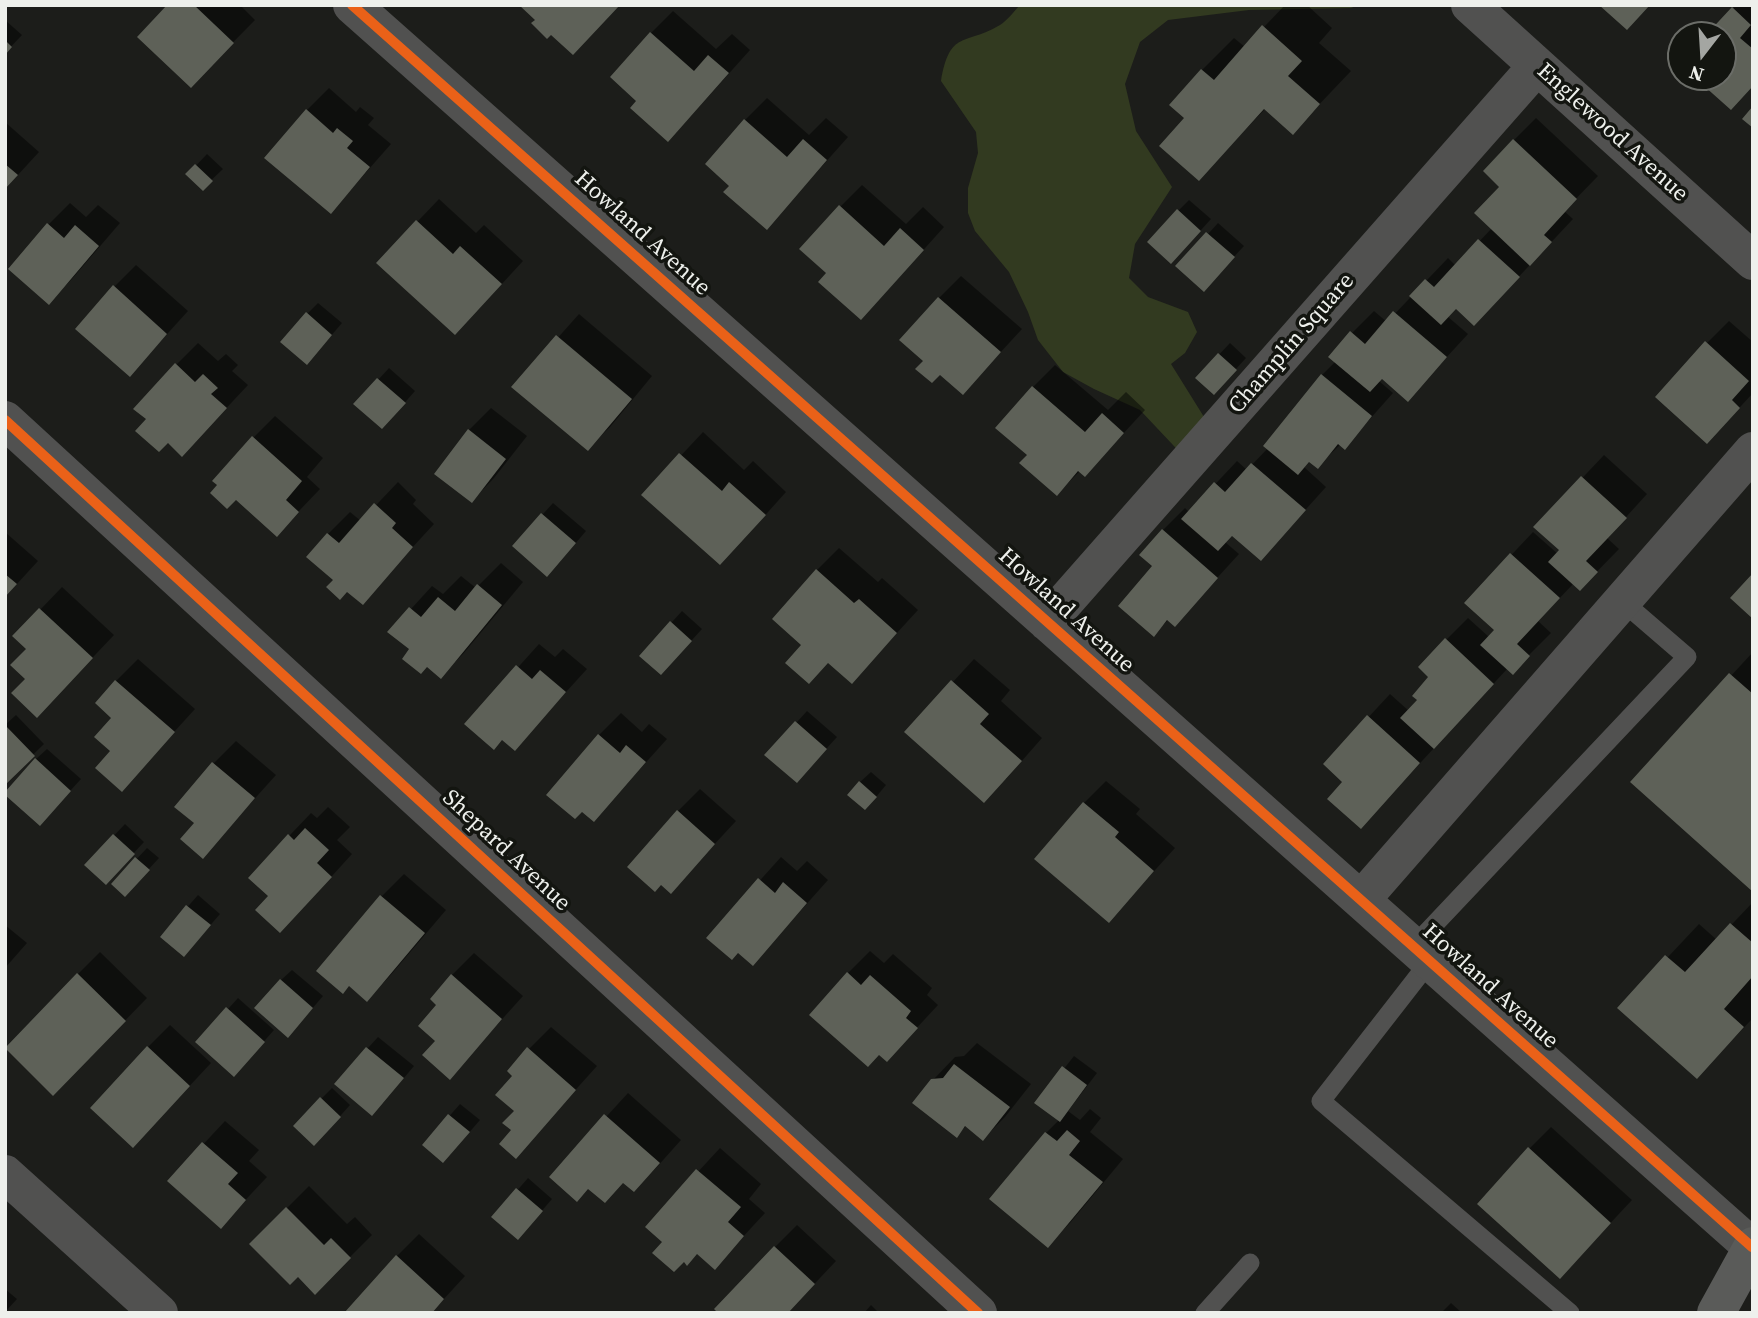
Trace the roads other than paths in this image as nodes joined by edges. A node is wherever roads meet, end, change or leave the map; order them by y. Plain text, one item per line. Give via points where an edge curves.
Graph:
1 (352, 5) edge
2 (1470, 5) edge
3 (1537, 66) junction
4 (1753, 261) edge
5 (5, 420) edge
6 (1753, 451) edge
7 (1622, 601) junction
8 (1047, 622) junction
9 (1361, 900) junction
10 (1422, 954) junction
11 (5, 1174) edge
12 (1753, 1247) edge
13 (1250, 1263) dead end
14 (159, 1313) edge
15 (978, 1313) edge
16 (1205, 1313) edge
17 (1570, 1313) edge
18 (1716, 1313) edge

1 - 8 street, Howland Avenue
2 - 3 street, Englewood Avenue
3 - 4 street, Englewood Avenue
3 - 8 street, Champlin Square
5 - 15 street, Shepard Avenue
6 - 7 street
7 - 9 street
7 - 10 lane via 1687,657
8 - 9 street, Howland Avenue
9 - 10 street, Howland Avenue
10 - 12 street, Howland Avenue
10 - 17 lane via 1321,1101
11 - 14 street
12 - 18 main road
13 - 16 lane

